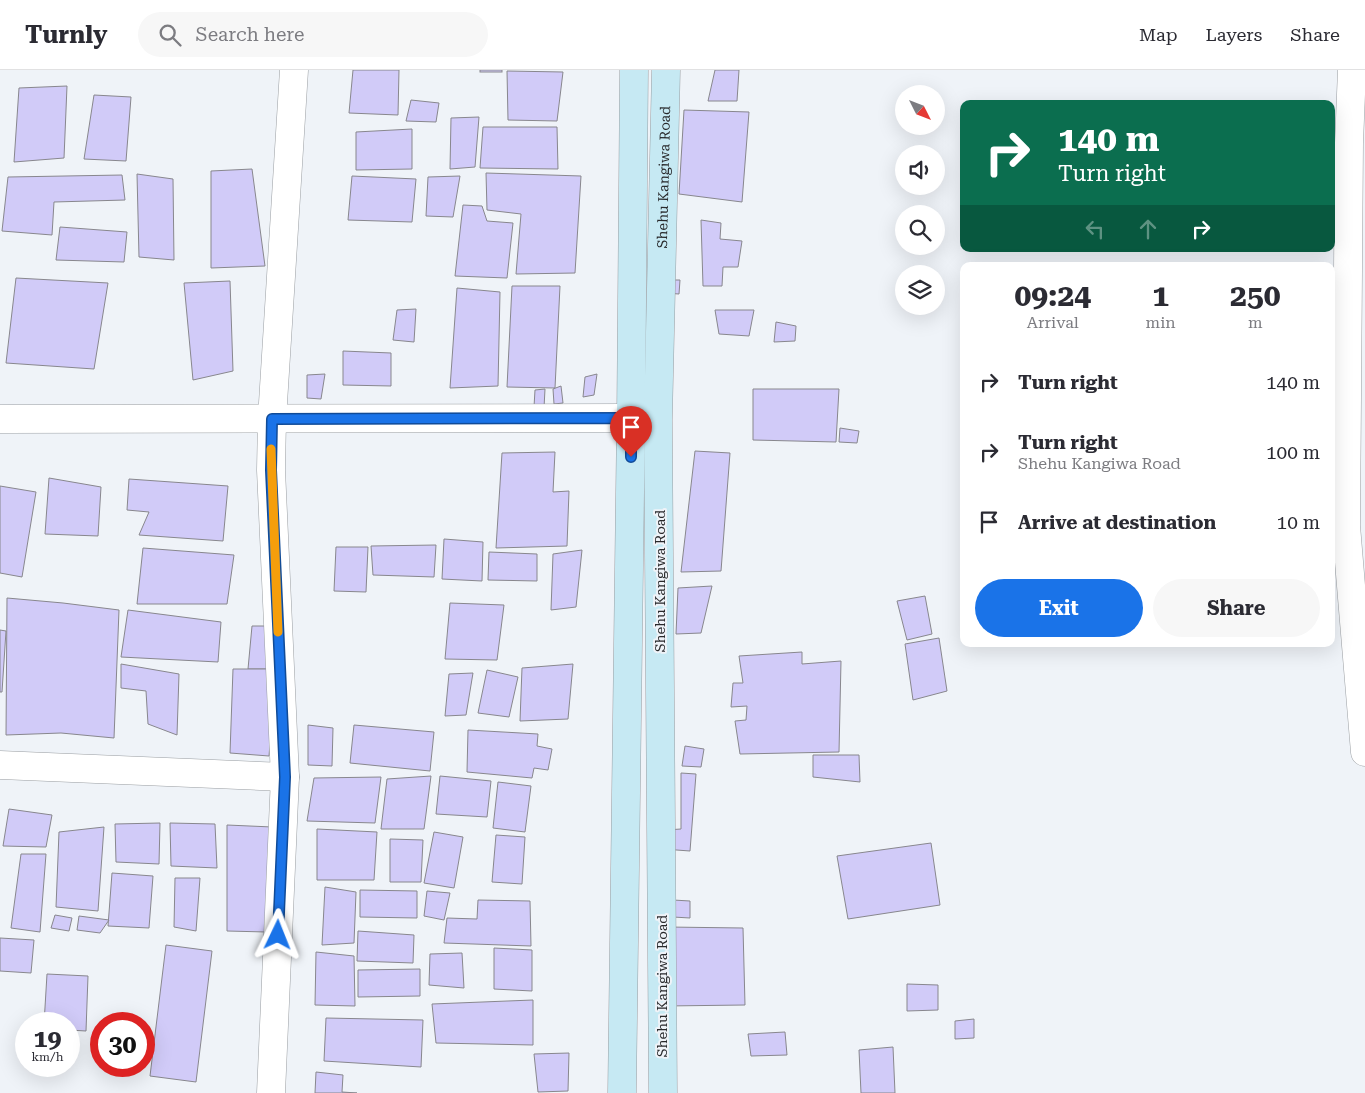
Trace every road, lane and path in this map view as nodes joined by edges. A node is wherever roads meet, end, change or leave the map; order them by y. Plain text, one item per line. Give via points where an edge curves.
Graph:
1 (294, 70) edge
2 (634, 70) edge
3 (666, 70) edge
4 (1352, 70) edge
5 (631, 418) junction
6 (0, 419) edge
7 (272, 419) junction
8 (1365, 752) edge
9 (0, 764) edge
10 (285, 777) junction
11 (271, 1093) edge
12 (622, 1093) edge
13 (663, 1093) edge

1 - 7 street
2 - 5 main road
3 - 13 main road, Shehu Kangiwa Road via 658,420
4 - 8 street via 1348,143 1346,526
5 - 7 street
5 - 12 main road
6 - 7 street
7 - 10 street via 271,470
9 - 10 street
10 - 11 street

